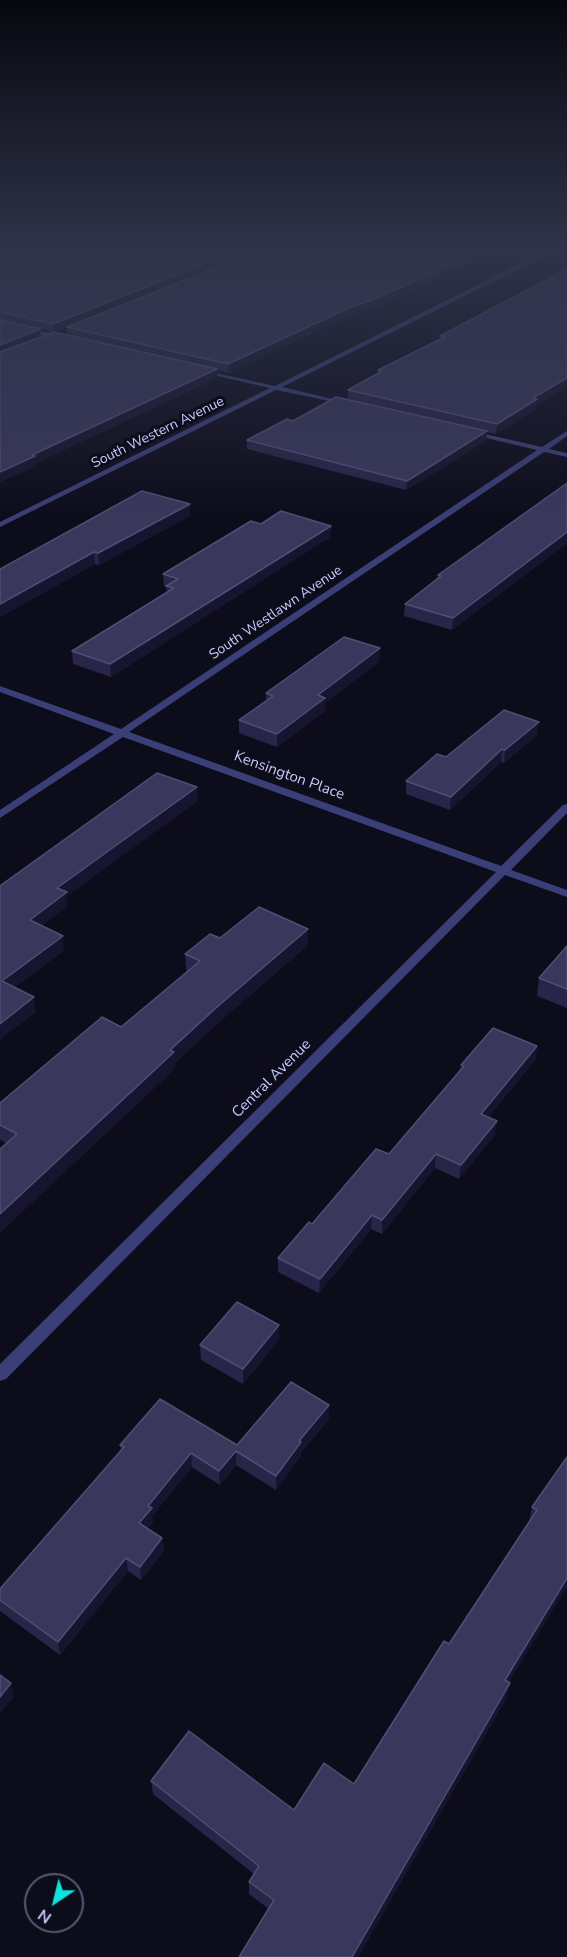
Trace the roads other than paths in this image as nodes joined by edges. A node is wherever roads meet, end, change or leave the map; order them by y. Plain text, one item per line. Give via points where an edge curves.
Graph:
1 (371, 341) edge
2 (200, 370) edge
3 (278, 388) junction
4 (358, 406) edge
5 (462, 430) edge
6 (567, 433) edge
7 (542, 449) junction
8 (567, 455) edge
9 (0, 525) edge
10 (0, 688) edge
11 (124, 732) junction
12 (567, 807) edge
13 (0, 815) edge
14 (504, 871) junction
15 (567, 894) edge
16 (0, 1374) edge

1 - 3 street, South Western Avenue
2 - 3 street
3 - 4 street
3 - 9 street, South Western Avenue
5 - 7 street
6 - 7 street, South Westlawn Avenue
7 - 8 street
7 - 11 street, South Westlawn Avenue
10 - 11 street, Kensington Place
11 - 13 street, South Westlawn Avenue
11 - 14 street, Kensington Place
12 - 14 street, Central Avenue
14 - 15 street, Kensington Place
14 - 16 street, Central Avenue

